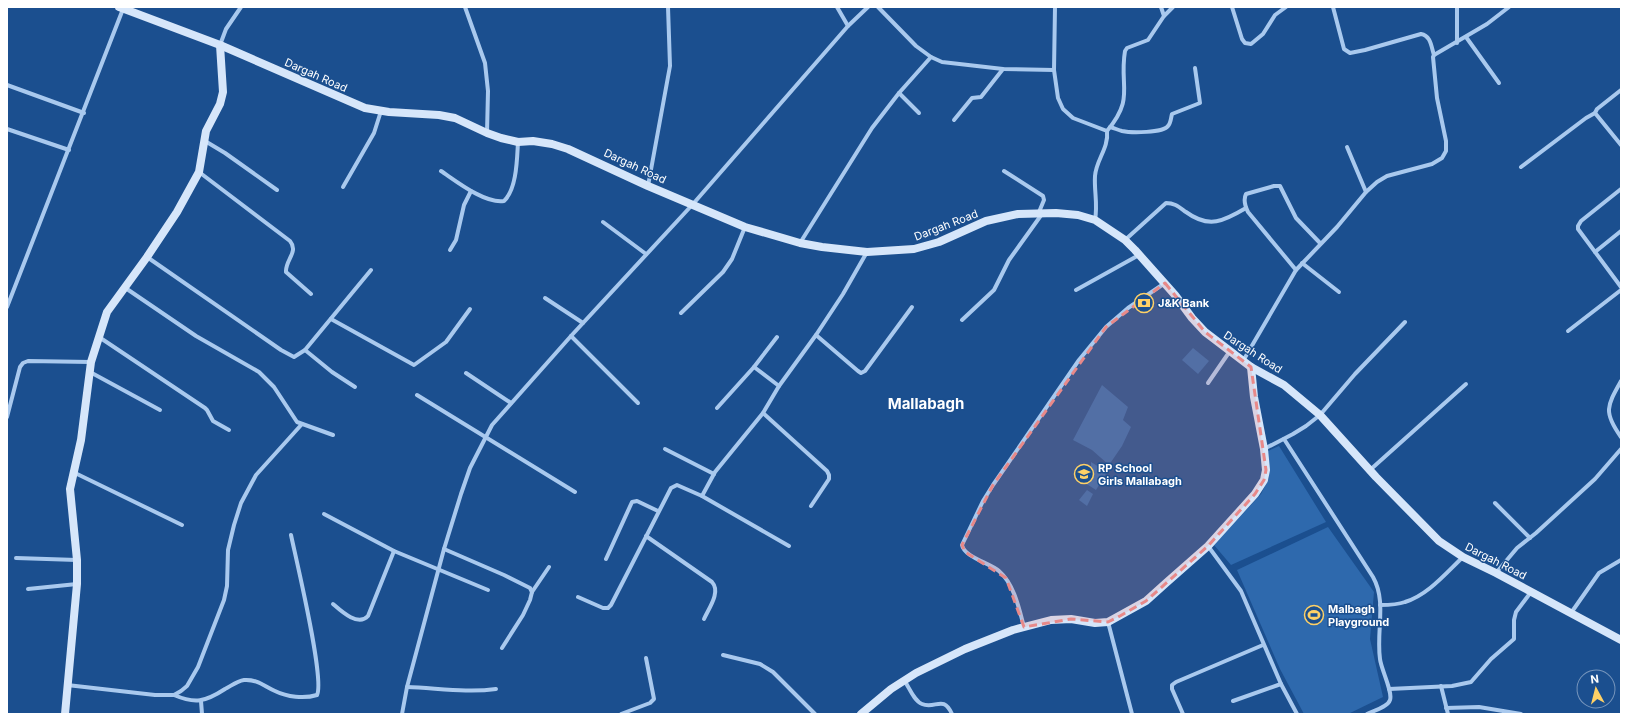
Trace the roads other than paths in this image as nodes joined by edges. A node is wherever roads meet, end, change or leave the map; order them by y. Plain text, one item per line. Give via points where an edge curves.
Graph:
1 (241, 7) edge
2 (465, 7) edge
3 (668, 7) edge
4 (838, 7) edge
5 (868, 7) edge
6 (878, 7) edge
7 (1056, 7) edge
8 (1161, 7) edge
9 (1173, 7) edge
10 (1232, 7) edge
11 (1286, 7) edge
12 (1333, 7) edge
13 (1457, 7) edge
14 (1509, 7) edge
15 (121, 8) edge
16 (138, 11) edge
17 (1164, 16) junction
18 (848, 26) junction
19 (1466, 37) junction
20 (1457, 43) junction
21 (220, 45) junction
22 (1434, 55) junction
23 (931, 58) junction
24 (1195, 68) dead end
25 (1003, 69) junction
26 (1054, 70) junction
27 (1499, 83) dead end
28 (7, 85) edge
29 (1621, 90) edge
30 (899, 94) junction
31 (381, 112) junction
32 (84, 113) junction
33 (919, 113) dead end
34 (1595, 113) junction
35 (954, 120) dead end
36 (1110, 127) junction
37 (7, 129) edge
38 (1107, 131) junction
39 (487, 133) junction
40 (204, 141) junction
41 (518, 142) junction
42 (1621, 145) edge
43 (1347, 147) dead end
44 (69, 150) junction
45 (1521, 168) dead end
46 (1004, 170) dead end
47 (441, 171) dead end
48 (199, 172) junction
49 (648, 186) junction
50 (343, 187) dead end
51 (1621, 189) edge
52 (277, 190) dead end
53 (471, 191) junction
54 (1366, 192) junction
55 (693, 204) junction
56 (1246, 208) junction
57 (1041, 212) junction
58 (1095, 220) junction
59 (603, 222) dead end
60 (745, 227) junction
61 (1621, 231) edge
62 (1125, 240) junction
63 (800, 243) junction
64 (1320, 243) junction
65 (450, 250) dead end
66 (867, 252) junction
67 (1595, 252) junction
68 (646, 254) junction
69 (1139, 255) junction
70 (147, 257) junction
71 (1302, 263) junction
72 (371, 270) dead end
73 (1296, 270) junction
74 (1165, 283) junction
75 (1621, 286) edge
76 (124, 287) junction
77 (1076, 290) dead end
78 (1621, 290) edge
79 (1339, 292) dead end
80 (311, 294) dead end
81 (545, 298) dead end
82 (7, 306) edge
83 (912, 307) dead end
84 (470, 308) dead end
85 (681, 313) dead end
86 (331, 319) junction
87 (962, 320) dead end
88 (1405, 322) dead end
89 (582, 323) junction
90 (1568, 331) dead end
91 (816, 335) junction
92 (98, 336) junction
93 (570, 336) junction
94 (777, 337) dead end
95 (305, 350) junction
96 (1230, 351) junction
97 (1243, 361) junction
98 (91, 362) junction
99 (754, 367) junction
100 (1252, 367) junction
101 (90, 372) junction
102 (466, 373) dead end
103 (1621, 381) edge
104 (1208, 383) dead end
105 (1466, 384) dead end
106 (779, 386) junction
107 (355, 387) dead end
108 (417, 395) dead end
109 (511, 403) junction
110 (638, 404) dead end
111 (717, 408) dead end
112 (160, 410) dead end
113 (762, 413) junction
114 (1320, 414) junction
115 (7, 416) edge
116 (302, 424) junction
117 (229, 430) dead end
118 (334, 435) dead end
119 (485, 437) junction
120 (1621, 437) edge
121 (1284, 440) junction
122 (665, 449) dead end
123 (1264, 449) junction
124 (1621, 449) edge
125 (1370, 470) junction
126 (73, 472) junction
127 (714, 474) junction
128 (575, 492) dead end
129 (702, 496) junction
130 (1495, 503) dead end
131 (811, 506) dead end
132 (658, 511) junction
133 (324, 514) dead end
134 (182, 525) dead end
135 (291, 535) dead end
136 (646, 536) junction
137 (1530, 538) junction
138 (789, 546) dead end
139 (1208, 546) junction
140 (444, 550) junction
141 (394, 551) junction
142 (1463, 557) junction
143 (16, 558) dead end
144 (606, 559) dead end
145 (77, 560) junction
146 (1621, 560) edge
147 (549, 567) dead end
148 (439, 571) junction
149 (1496, 573) junction
150 (77, 584) junction
151 (28, 589) dead end
152 (488, 590) dead end
153 (532, 592) junction
154 (1531, 592) junction
155 (578, 597) dead end
156 (333, 604) dead end
157 (1380, 605) junction
158 (1570, 613) junction
159 (704, 619) dead end
160 (1108, 622) junction
161 (1024, 627) junction
162 (1621, 640) edge
163 (1263, 645) junction
164 (502, 648) dead end
165 (723, 656) dead end
166 (646, 658) dead end
167 (904, 680) junction
168 (1281, 684) junction
169 (67, 685) junction
170 (1441, 686) junction
171 (407, 687) junction
172 (496, 689) dead end
173 (1389, 689) junction
174 (174, 695) junction
175 (202, 700) junction
176 (1233, 701) dead end
177 (1446, 708) junction
178 (65, 714) edge
179 (202, 714) edge
180 (402, 714) edge
181 (621, 714) edge
182 (815, 714) edge
183 (860, 714) edge
184 (952, 714) edge
185 (1132, 714) edge
186 (1184, 714) edge
187 (1297, 714) edge
188 (1367, 714) edge
189 (1448, 714) edge
190 (1521, 714) edge

1 - 21 street via 226,28
2 - 39 street via 485,63 488,92
3 - 49 street via 670,66
4 - 18 street
5 - 18 street
6 - 23 street
7 - 26 street
8 - 17 street
9 - 17 street
10 - 11 street via 1242,39 1245,43 1251,44
12 - 22 street via 1344,49 1350,53 1421,34 1429,38
13 - 20 street
14 - 19 street
15 - 16 street, Dargah Road
15 - 32 street
16 - 21 street, Dargah Road
17 - 36 street via 1148,40 1125,51 1124,100 1115,122
18 - 55 street
19 - 20 street
19 - 27 street
20 - 22 street
21 - 31 street, Dargah Road via 354,104
21 - 40 street via 223,92
22 - 54 street via 1432,61 1446,151 1442,158 1432,164 1387,176
23 - 25 street via 942,62
23 - 30 street
24 - 36 street via 1200,102 1172,114 1169,125 1156,130 1137,132
25 - 26 street
25 - 35 street via 981,96 972,98
26 - 38 street via 1056,90 1063,109 1073,118
28 - 32 street
29 - 34 street
30 - 33 street
30 - 63 street via 872,128
31 - 39 street, Dargah Road via 419,113 455,118
31 - 50 street via 374,133
32 - 44 street
34 - 42 street
34 - 45 street
36 - 38 street
37 - 44 street
38 - 58 street via 1106,146 1095,175
39 - 41 street, Dargah Road
40 - 48 street
40 - 52 street
41 - 49 street, Dargah Road via 533,141 568,149
41 - 53 street via 508,197 496,200
43 - 54 street
44 - 82 street
46 - 57 street via 1043,196
47 - 53 street
48 - 70 street via 177,212
48 - 80 street via 290,241 294,252 286,272
49 - 55 street, Dargah Road
51 - 67 street via 1578,226
53 - 65 street via 464,205 456,240
54 - 64 street
55 - 60 street, Dargah Road
55 - 68 street
56 - 62 street via 1228,219 1214,222 1194,217 1172,203 1166,203
56 - 64 street via 1246,194 1280,186 1296,218
56 - 73 street
57 - 58 street, Dargah Road via 1078,215
57 - 66 street, Dargah Road via 992,220 914,250
57 - 87 street via 1009,260 994,290
58 - 62 street, Dargah Road
59 - 68 street
60 - 63 street, Dargah Road
60 - 85 street via 732,259 723,272
61 - 67 street
62 - 69 street, Dargah Road
63 - 66 street, Dargah Road
64 - 71 street
66 - 91 street
67 - 75 street
68 - 89 street
69 - 74 street, Dargah Road
69 - 77 street
70 - 76 street
70 - 95 street via 291,357
71 - 73 street
71 - 79 street
72 - 86 street
73 - 97 street
74 - 96 street, Dargah Road via 1196,323
74 - 161 street via 1116,317 1079,360 993,485 962,545 965,552 1006,578
76 - 92 street via 106,312
76 - 116 street via 196,336 259,372 274,387 295,419
78 - 90 street
81 - 89 street
83 - 91 street via 861,373
84 - 86 street via 446,342 414,365
86 - 95 street
88 - 114 street
89 - 93 street
91 - 106 street
92 - 98 street
92 - 117 street via 208,410 213,421
93 - 109 street
93 - 110 street
94 - 99 street
95 - 107 street
96 - 97 street, Dargah Road
96 - 104 street
97 - 100 street, Dargah Road
98 - 101 street
98 - 115 street via 23,363
99 - 106 street
99 - 111 street
100 - 114 street, Dargah Road via 1284,385
100 - 123 street via 1254,397
101 - 112 street
101 - 126 street via 81,440
102 - 109 street
103 - 120 street via 1609,404 1609,414
105 - 125 street
106 - 113 street
108 - 119 street
109 - 119 street
113 - 127 street
113 - 131 street via 827,471 828,479
114 - 121 street
114 - 125 street, Dargah Road
116 - 118 street
116 - 174 street via 256,475 241,503 228,550 224,600 198,667 187,686
119 - 128 street
119 - 140 street via 470,468
121 - 123 street
121 - 157 street via 1373,577 1380,592
122 - 127 street
123 - 139 street via 1264,480 1255,494
124 - 137 street via 1595,479
125 - 142 street, Dargah Road via 1428,531
126 - 134 street
126 - 145 street via 70,489
127 - 129 street
129 - 132 street via 677,485 673,486
129 - 138 street
130 - 137 street
132 - 136 street
132 - 144 street via 637,501 632,502
133 - 141 street
135 - 175 street via 312,635 319,684 317,695 310,697 284,694 254,680 243,680
136 - 155 street via 611,606 603,608
136 - 159 street via 716,586 716,592
137 - 149 street via 1517,548
139 - 160 street via 1146,601
139 - 163 street via 1241,592
140 - 148 street
140 - 153 street via 504,575 530,588
141 - 148 street
141 - 156 street via 365,619 353,618
142 - 149 street, Dargah Road
142 - 157 street via 1428,590 1416,597 1400,603
143 - 145 street
145 - 150 street
146 - 158 street via 1599,573
147 - 153 street
148 - 152 street
148 - 171 street
149 - 154 street, Dargah Road
150 - 151 street
150 - 169 street
153 - 164 street via 525,610
154 - 158 street, Dargah Road
154 - 170 street via 1516,612 1514,639 1510,644 1491,659 1471,682
157 - 173 street via 1378,645 1382,671
158 - 162 street, Dargah Road
160 - 161 street via 1051,620
160 - 185 street
161 - 167 street via 964,648
163 - 168 street
163 - 186 street via 1172,685
165 - 182 street via 760,664 773,672
166 - 181 street via 654,699
167 - 183 street
167 - 184 street via 920,703 944,703
168 - 176 street
168 - 187 street
169 - 174 street
169 - 178 street
170 - 173 street
170 - 177 street
171 - 172 street via 472,692
171 - 180 street
173 - 188 street via 1389,702
174 - 175 street via 194,702
175 - 179 street
177 - 189 street
177 - 190 street via 1479,707

